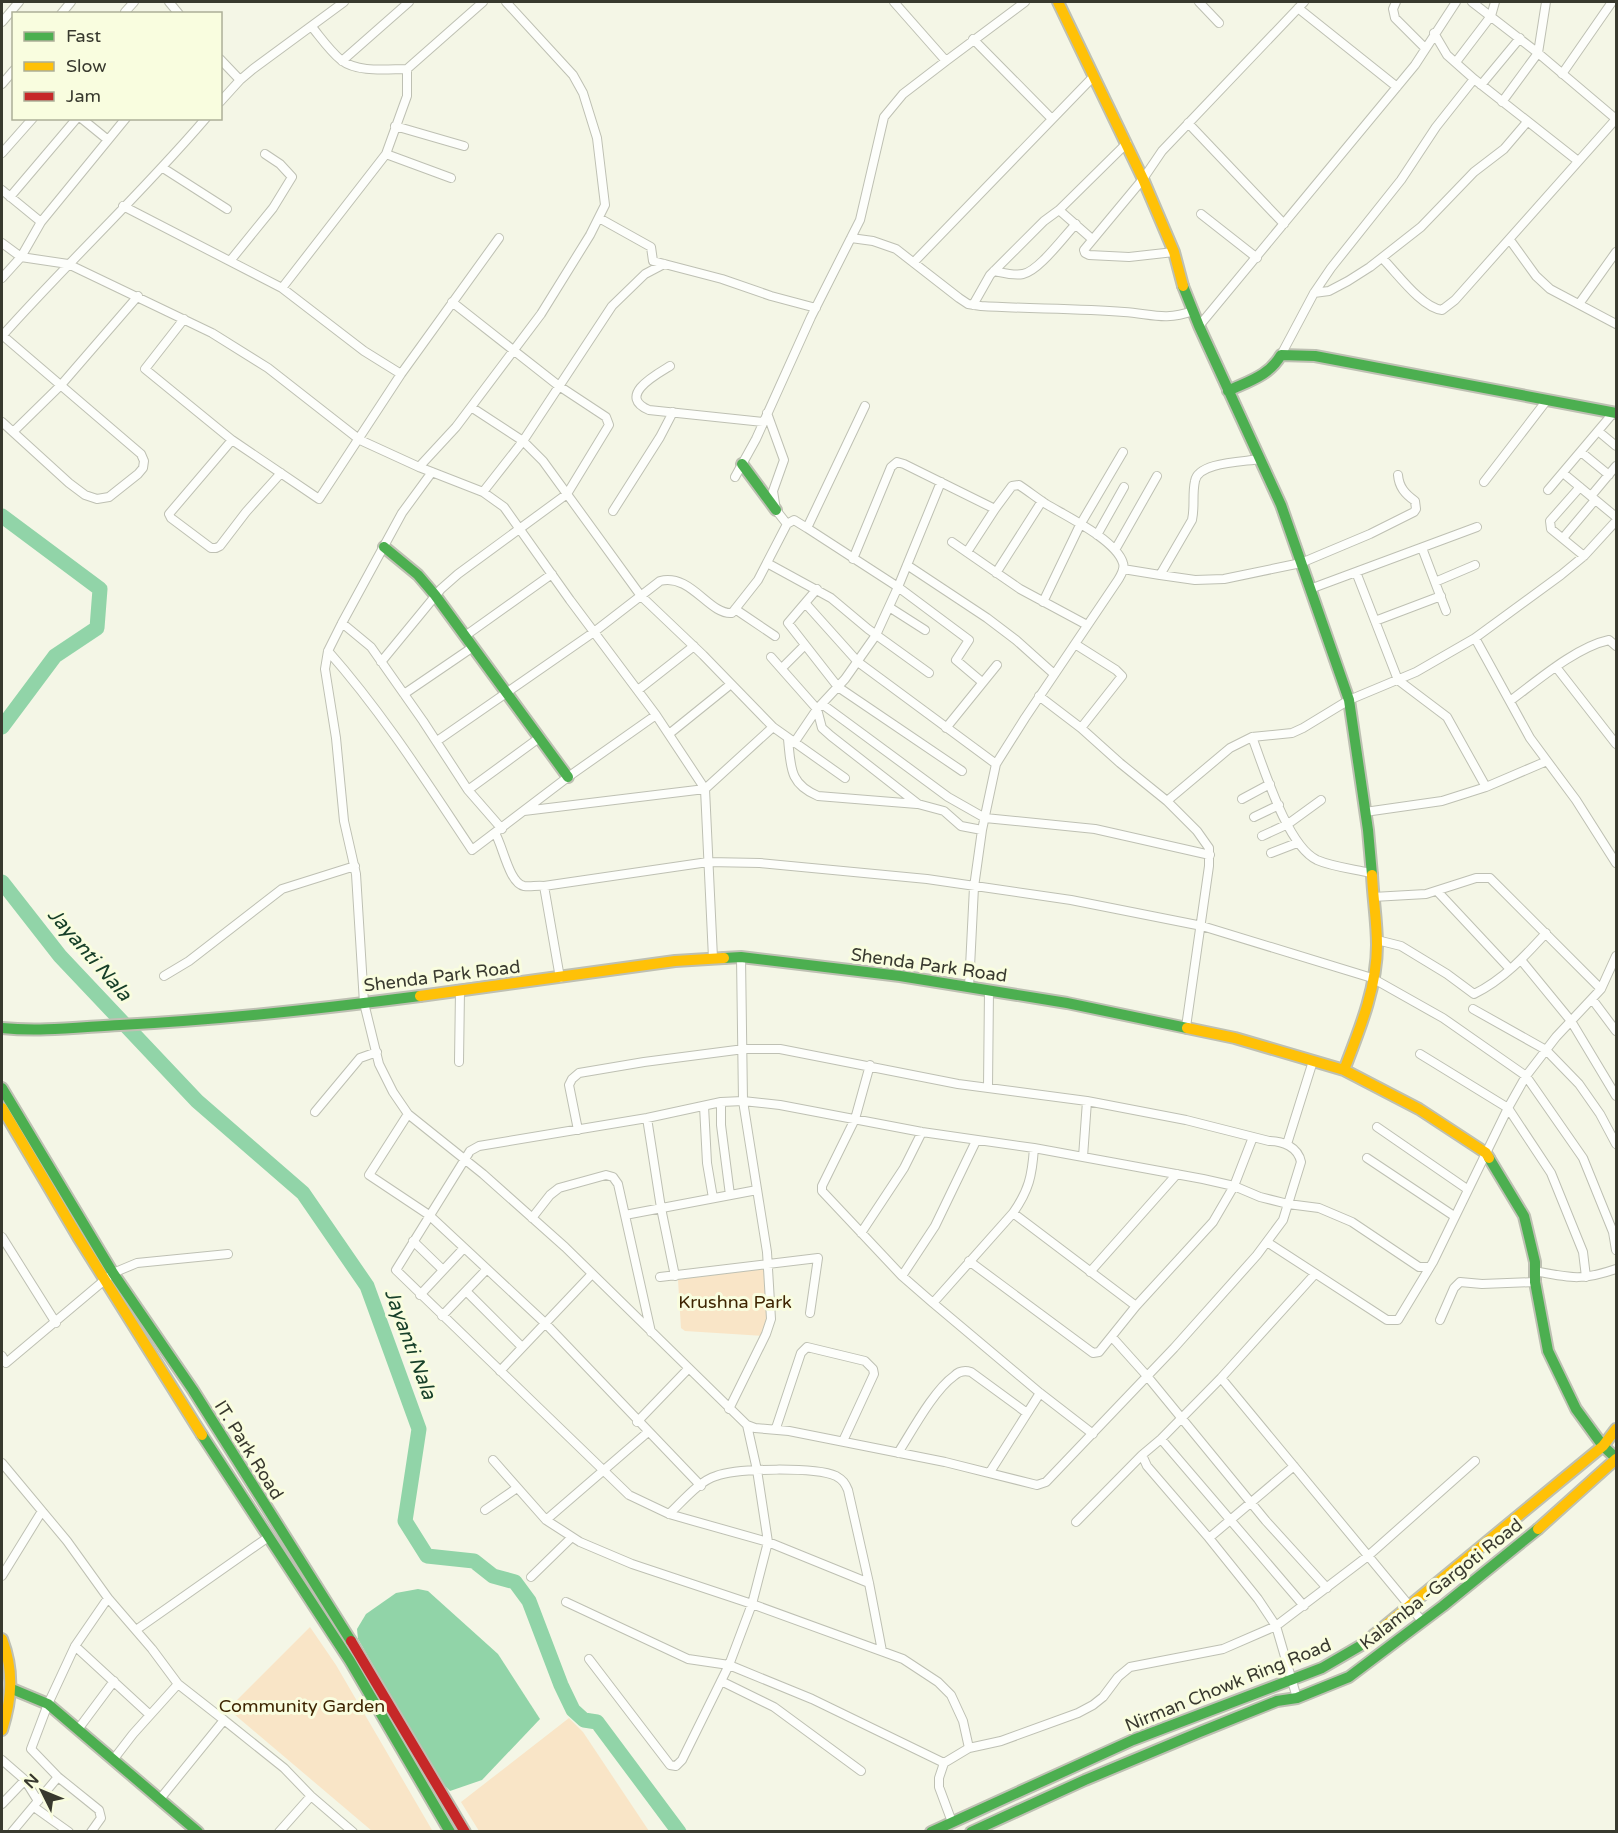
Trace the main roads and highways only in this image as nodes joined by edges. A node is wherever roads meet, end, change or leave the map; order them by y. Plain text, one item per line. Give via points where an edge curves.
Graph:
1 (1058, 2) edge
2 (1231, 396) junction
3 (1615, 412) edge
4 (742, 464) road end
5 (776, 510) road end
6 (384, 547) road end
7 (568, 777) road end
8 (2, 1028) edge
9 (1344, 1070) junction
10 (2, 1088) edge
11 (2, 1108) edge
12 (109, 1277) junction
13 (1617, 1429) edge
14 (1603, 1446) junction
15 (1617, 1458) edge
16 (2, 1639) edge
17 (12, 1689) junction
18 (2, 1730) edge
19 (198, 1832) edge
20 (450, 1832) edge
21 (465, 1832) edge
22 (931, 1832) edge
23 (971, 1832) edge

1 - 2 main road via 1143,179 1174,252 1198,326
2 - 3 main road via 1274,368 1281,355 1315,356
2 - 9 main road via 1281,505 1349,700 1377,940 1363,1020
4 - 5 main road
6 - 7 main road via 435,595
8 - 9 main road, Shenda Park Road via 23,1030 287,1013 675,960 741,957 900,976 1067,1003 1235,1038
9 - 14 main road, Shenda Park Road via 1419,1109 1486,1154 1524,1216 1548,1352 1576,1409
10 - 12 main road, IT. Park Road
11 - 12 main road, IT. Park Road
12 - 20 main road, IT. Park Road via 170,1386 355,1669
12 - 21 main road, IT. Park Road via 193,1390 332,1608
13 - 14 main road, Nirman Chowk Ring Road
14 - 15 main road, Shenda Park Road
14 - 22 main road, Nirman Chowk Ring Road via 1344,1657 1133,1740
15 - 23 main road, Kalamba -Gargoti Road via 1547,1521 1349,1677 1164,1745
16 - 17 main road via 11,1667
17 - 18 main road
17 - 19 main road via 48,1704

